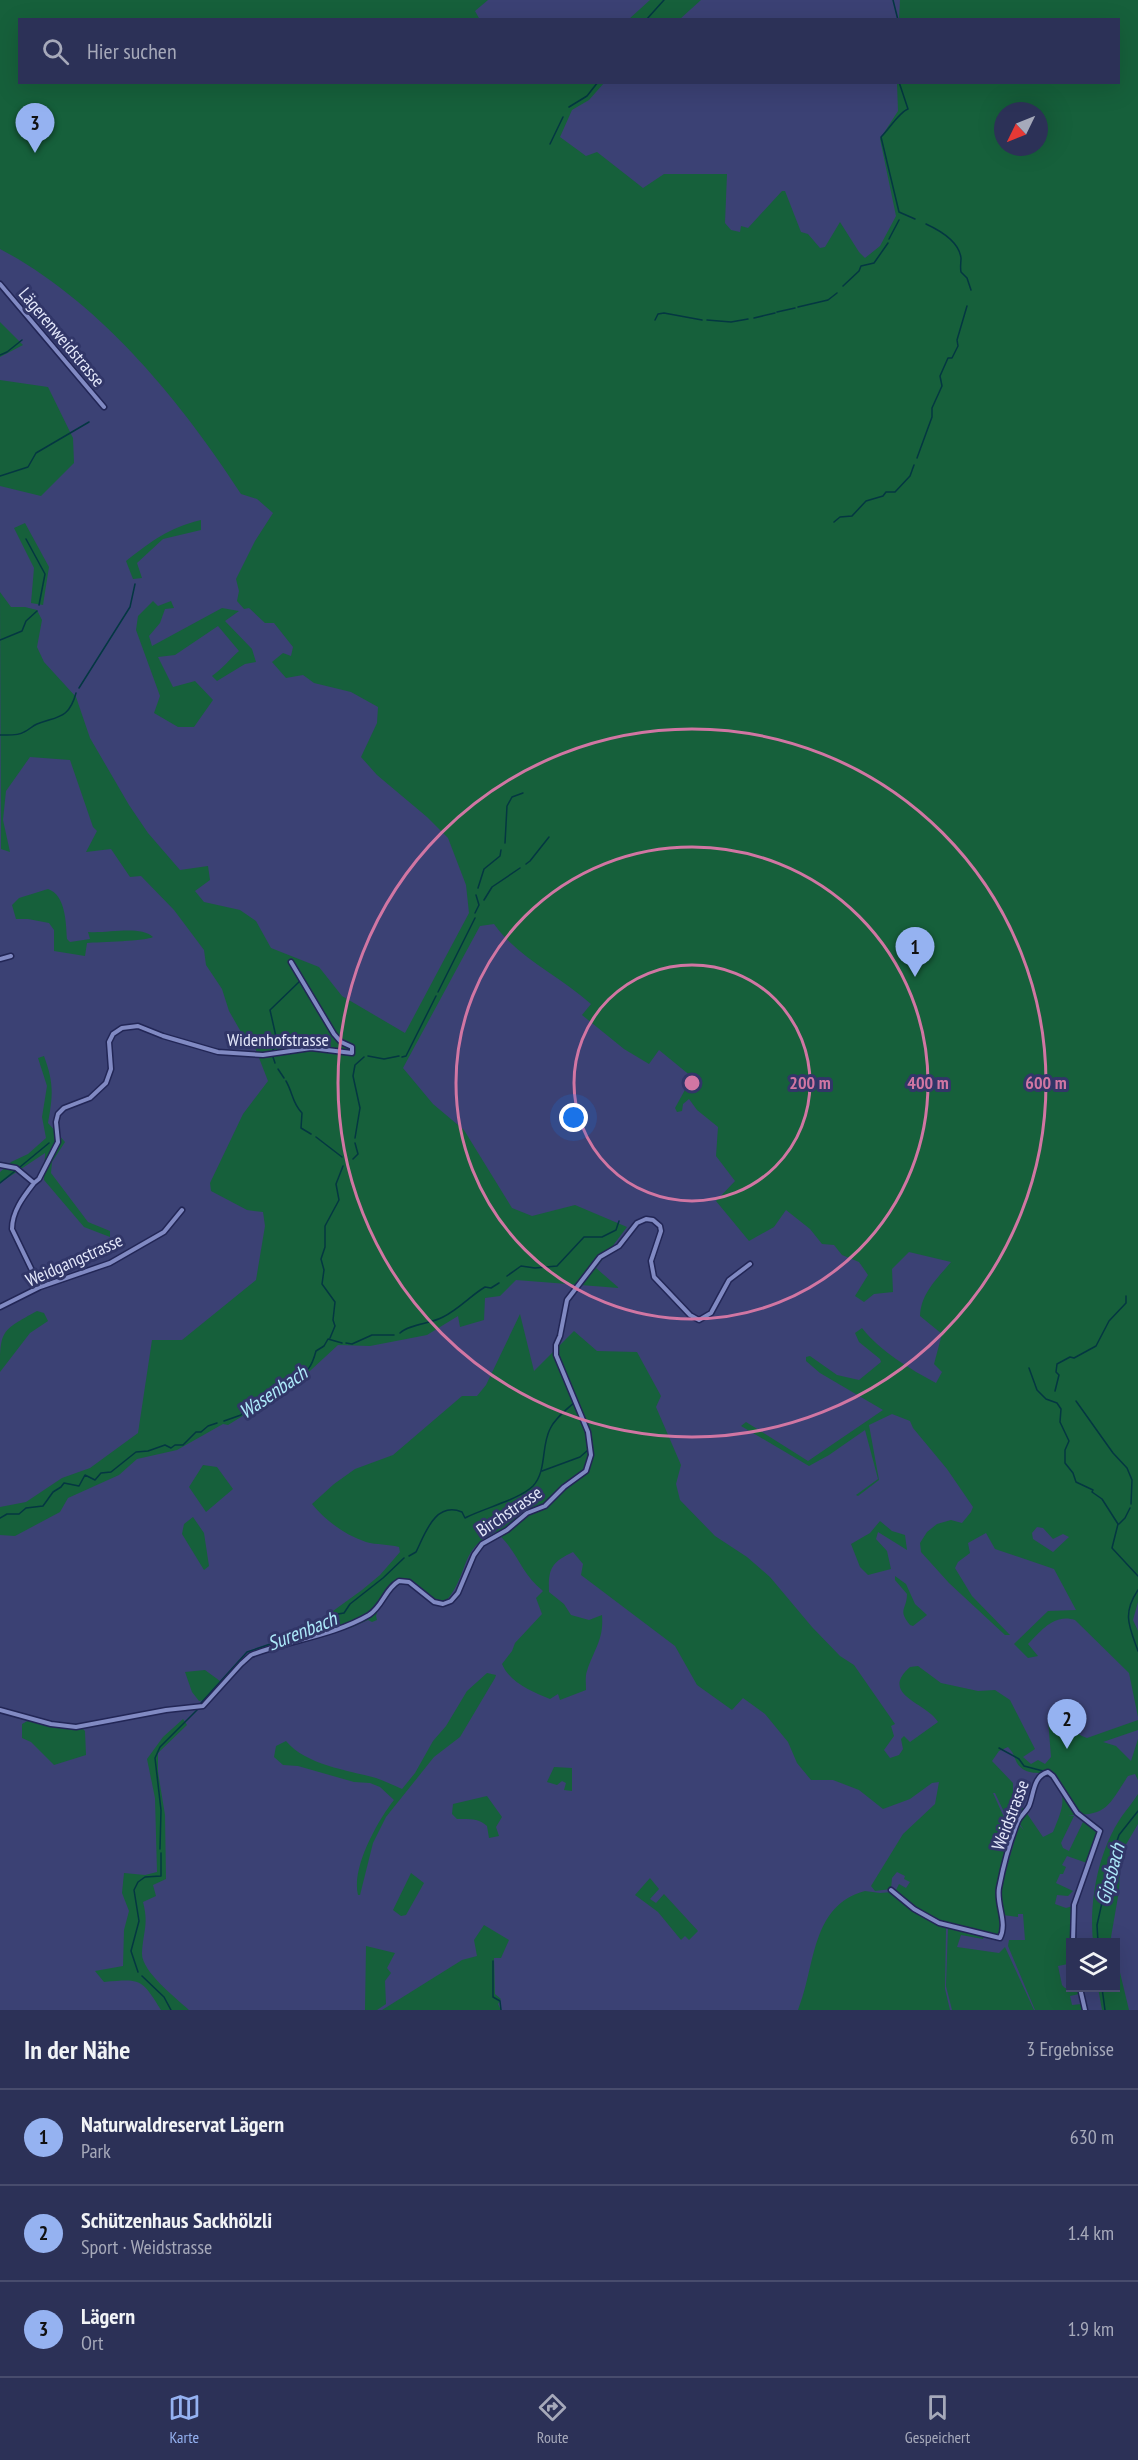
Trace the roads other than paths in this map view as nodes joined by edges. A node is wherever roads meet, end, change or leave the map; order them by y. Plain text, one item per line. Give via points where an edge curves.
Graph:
1 (0, 284) edge
2 (104, 407) dead end
3 (12, 956) dead end
4 (0, 959) edge
5 (291, 962) dead end
6 (0, 1165) edge
7 (34, 1183) junction
8 (182, 1210) dead end
9 (750, 1264) dead end
10 (40, 1287) junction
11 (0, 1307) edge
12 (0, 1710) edge
13 (891, 1890) dead end
14 (1073, 1938) edge
15 (1081, 1992) edge
16 (1084, 2010) edge

1 - 2 street, Lägerenweidstrasse
3 - 4 street
5 - 7 street, Widenhofstrasse via 337,1038 352,1047 353,1052 311,1048 263,1055 218,1052 138,1026 122,1028 108,1044 108,1081 90,1098 59,1112 58,1145
6 - 7 street via 16,1168
7 - 10 street via 19,1205 12,1228
8 - 10 street, Weidgangstrasse via 164,1232 110,1263
9 - 12 street, Birchstrasse via 727,1282 709,1316 702,1320 695,1319 655,1280 651,1261 661,1231 653,1220 642,1220 619,1246 600,1257 567,1300 556,1345 560,1366 588,1432 592,1449 589,1465 545,1506 527,1513 482,1544 451,1601 434,1602 410,1582 399,1581 377,1610 351,1624 251,1655 203,1706 76,1727
10 - 11 street, Weidgangstrasse
13 - 14 street, Weidstrasse via 914,1910 939,1923 1000,1938 1003,1928 999,1889 1016,1827 1036,1781 1048,1772 1077,1813 1100,1831 1074,1905
15 - 16 street

